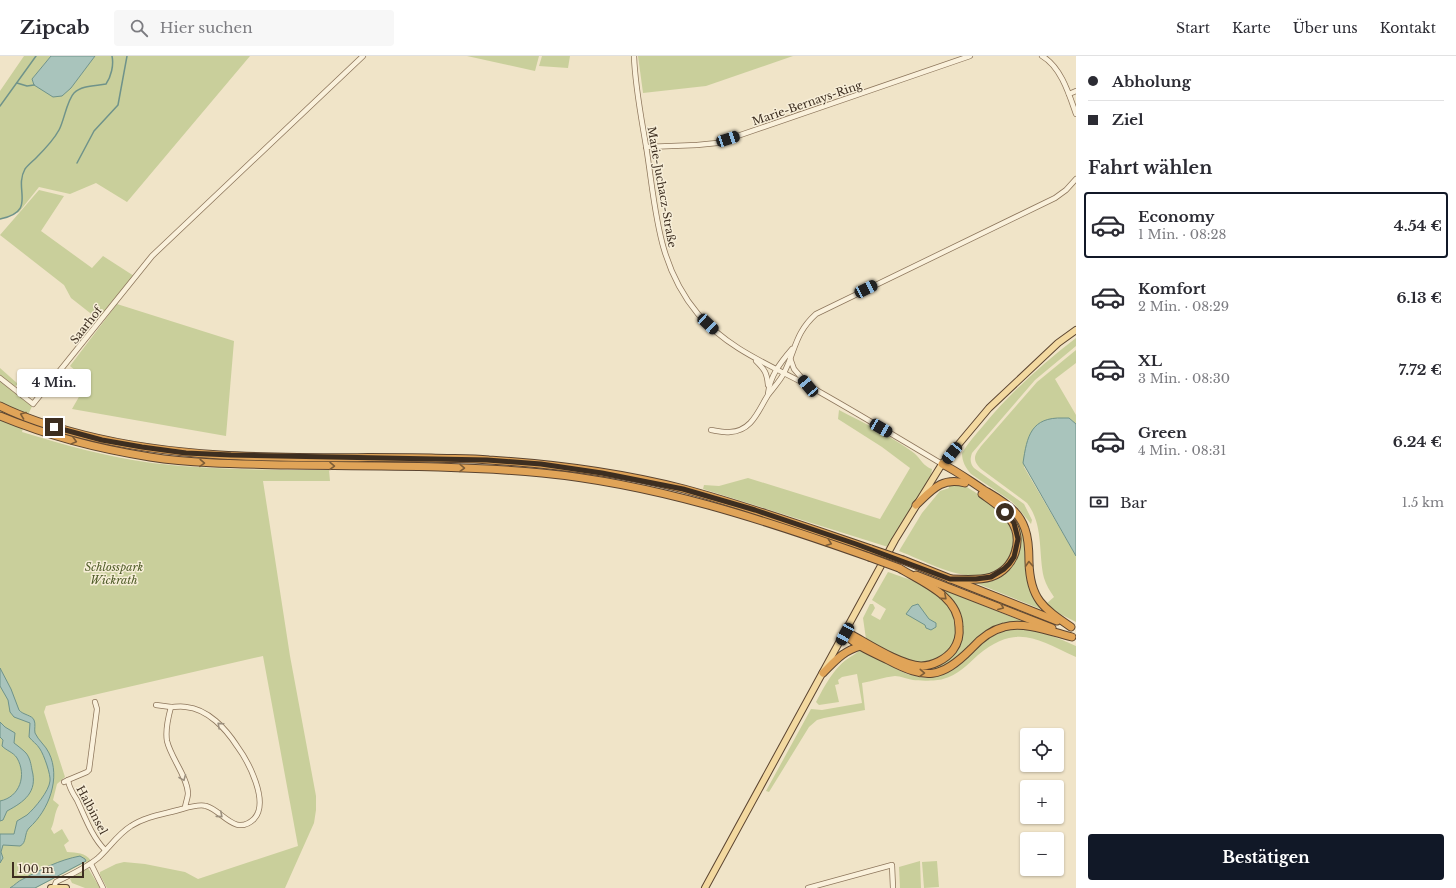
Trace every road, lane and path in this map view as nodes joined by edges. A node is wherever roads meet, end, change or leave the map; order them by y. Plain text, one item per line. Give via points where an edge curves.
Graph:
1 (362, 56) edge
2 (634, 56) edge
3 (970, 56) edge
4 (1042, 56) edge
5 (1076, 91) edge
6 (1069, 94) junction
7 (1076, 114) edge
8 (646, 147) junction
9 (1076, 179) edge
10 (1076, 330) edge
11 (794, 346) junction
12 (754, 358) junction
13 (790, 358) junction
14 (776, 369) junction
15 (784, 374) junction
16 (0, 378) edge
17 (769, 386) junction
18 (808, 386) junction
19 (767, 396) junction
20 (3, 407) edge
21 (1, 416) edge
22 (711, 430) dead end
23 (942, 464) junction
24 (965, 483) junction
25 (916, 505) junction
26 (899, 568) junction
27 (950, 579) junction
28 (1074, 628) edge
29 (845, 634) junction
30 (1074, 638) edge
31 (861, 646) junction
32 (823, 673) junction
33 (95, 702) dead end
34 (156, 705) dead end
35 (170, 707) junction
36 (184, 808) junction
37 (105, 850) junction
38 (91, 864) junction
39 (52, 888) edge
40 (66, 888) edge
41 (103, 888) edge
42 (705, 888) edge
43 (808, 888) edge
44 (893, 888) edge

1 - 16 street, Saarhof via 152,256 33,404
2 - 8 street, Marie-Juchacz-Straße
3 - 8 street, Marie-Bernays-Ring via 716,143
4 - 6 street via 1054,67
5 - 6 street
6 - 7 street
8 - 12 street, Marie-Juchacz-Straße via 661,243 676,280 692,306 708,324
9 - 11 street via 1055,198 816,314 808,321
10 - 23 main road via 1058,343 989,408
11 - 13 street
11 - 14 street
12 - 14 street, Marie-Juchacz-Straße
12 - 17 street, Marie-Juchacz-Straße via 768,375
13 - 15 street
13 - 18 street, Marie-Juchacz-Straße via 794,369
14 - 15 street, Marie-Juchacz-Straße
14 - 17 street
15 - 18 street, Marie-Juchacz-Straße
15 - 19 street
17 - 19 street
18 - 23 street, Marie-Juchacz-Straße
19 - 22 street via 755,419 748,425 730,432
27 -> 20 highway, bridge via 781,518 683,489 602,473 541,464 487,460 186,453 102,440 41,422
21 -> 26 highway, bridge via 77,442 187,462 472,468 598,480 700,502 809,536
23 - 24 highway
23 - 25 main road
28 -> 23 highway via 1042,606 1034,591 1027,538 1020,519 1013,510
24 - 25 highway via 943,483
24 - 27 highway via 998,506 1010,518 1016,530 1017,548 1009,564 998,574 984,578
25 - 29 main road
26 -> 29 highway via 945,597 955,609 960,630 953,649 934,664 922,666 910,664 852,635
26 -> 30 highway
27 - 28 highway
29 - 31 highway
29 - 32 main road
31 -> 30 highway via 908,670 931,674 948,669 983,638 1004,627 1020,625
31 - 32 highway via 844,653
32 - 42 main road
33 - 37 street, Halbinsel via 97,709 89,770 66,781
34 - 35 street
35 -> 36 street via 166,730 167,742 186,785 188,793
36 -> 35 street via 204,805 236,824 246,824 256,817 259,800 248,762 226,731 197,710
36 - 37 street via 146,818 119,835
37 - 38 street
38 - 39 street via 56,882
38 - 41 street
39 - 40 main road
43 - 44 street via 892,865

